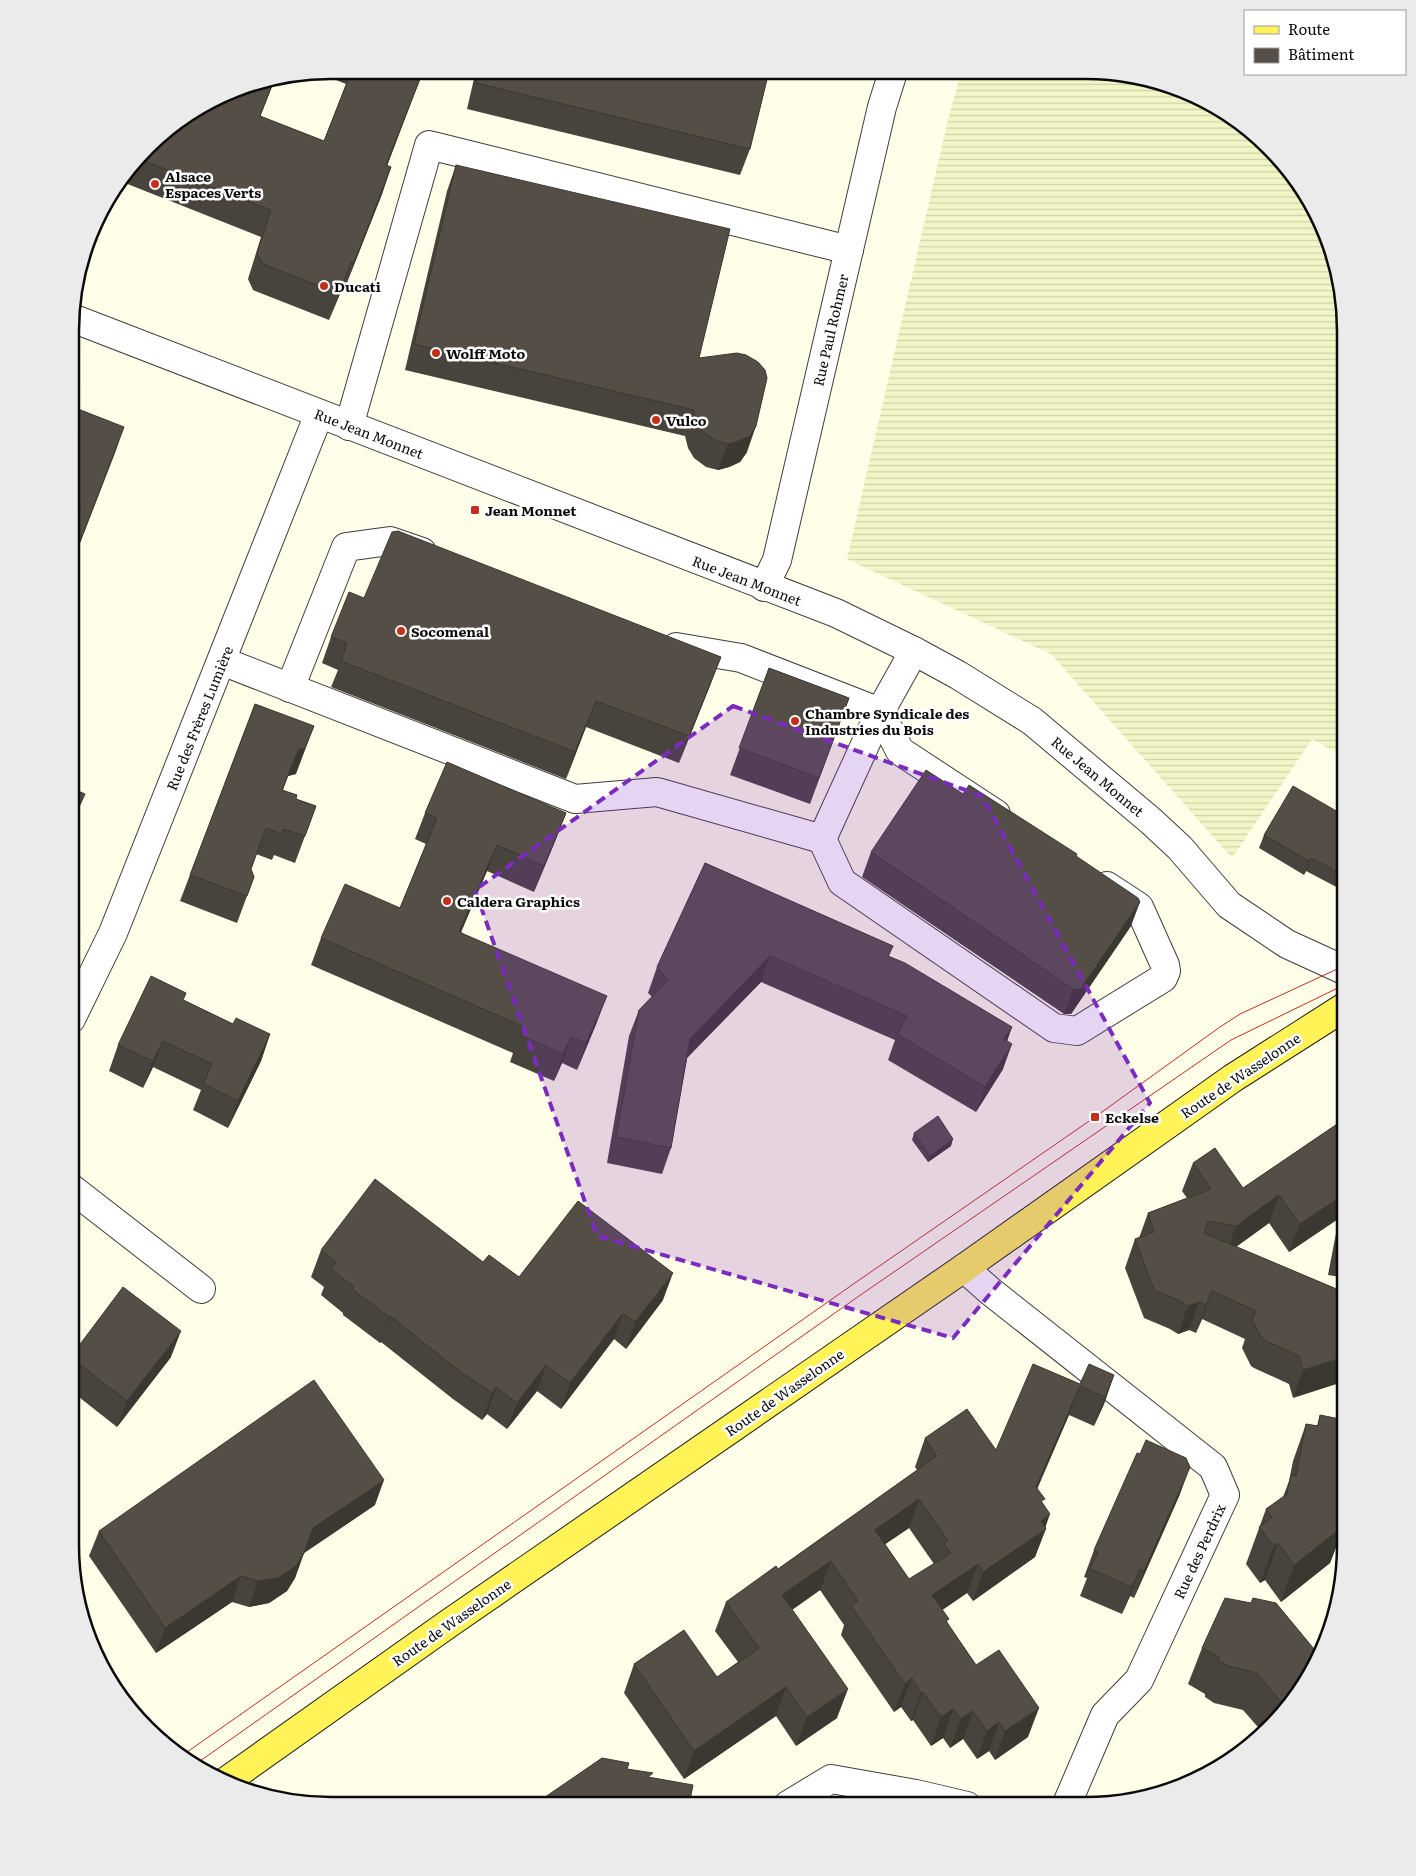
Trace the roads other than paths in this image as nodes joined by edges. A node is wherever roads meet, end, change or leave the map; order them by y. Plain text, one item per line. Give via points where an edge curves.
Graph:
1 (891, 79) edge
2 (849, 250) junction
3 (79, 321) edge
4 (319, 414) junction
5 (349, 426) junction
6 (445, 561) edge
7 (764, 587) junction
8 (654, 639) edge
9 (914, 651) junction
10 (222, 661) junction
11 (290, 688) junction
12 (880, 712) junction
13 (1015, 826) edge
14 (822, 839) junction
15 (1089, 875) edge
16 (1337, 966) edge
17 (79, 1003) edge
18 (1337, 1012) edge
19 (79, 1194) edge
20 (964, 1268) junction
21 (201, 1289) dead end
22 (232, 1777) edge
23 (801, 1797) edge
24 (928, 1797) edge
25 (1070, 1797) edge

1 - 2 street, Rue Paul Rohmer
2 - 5 street via 430,145
2 - 7 street, Rue Paul Rohmer via 777,560
3 - 4 street, Rue Jean Monnet
4 - 5 street, Rue Jean Monnet
4 - 10 street, Rue des Frères Lumière
5 - 7 street, Rue Jean Monnet
6 - 11 street via 390,540 346,546
7 - 9 street, Rue Jean Monnet via 836,613
8 - 12 street via 682,649 741,658
9 - 12 street
9 - 16 street, Rue Jean Monnet via 958,674 1032,721 1060,743 1180,848 1229,905 1287,944
10 - 11 street
10 - 17 street, Rue des Frères Lumière via 113,933
11 - 14 street via 575,799 657,792
12 - 13 street via 900,751
12 - 14 street
14 - 15 street via 842,882 1054,1028 1077,1032 1163,978 1166,971 1139,907
18 - 20 main road, Route de Wasselonne via 1233,1078
19 - 21 street
20 - 22 main road, Route de Wasselonne via 456,1618
20 - 25 street, Rue des Perdrix via 1212,1467 1225,1495 1139,1680 1105,1714
23 - 24 street via 831,1779

